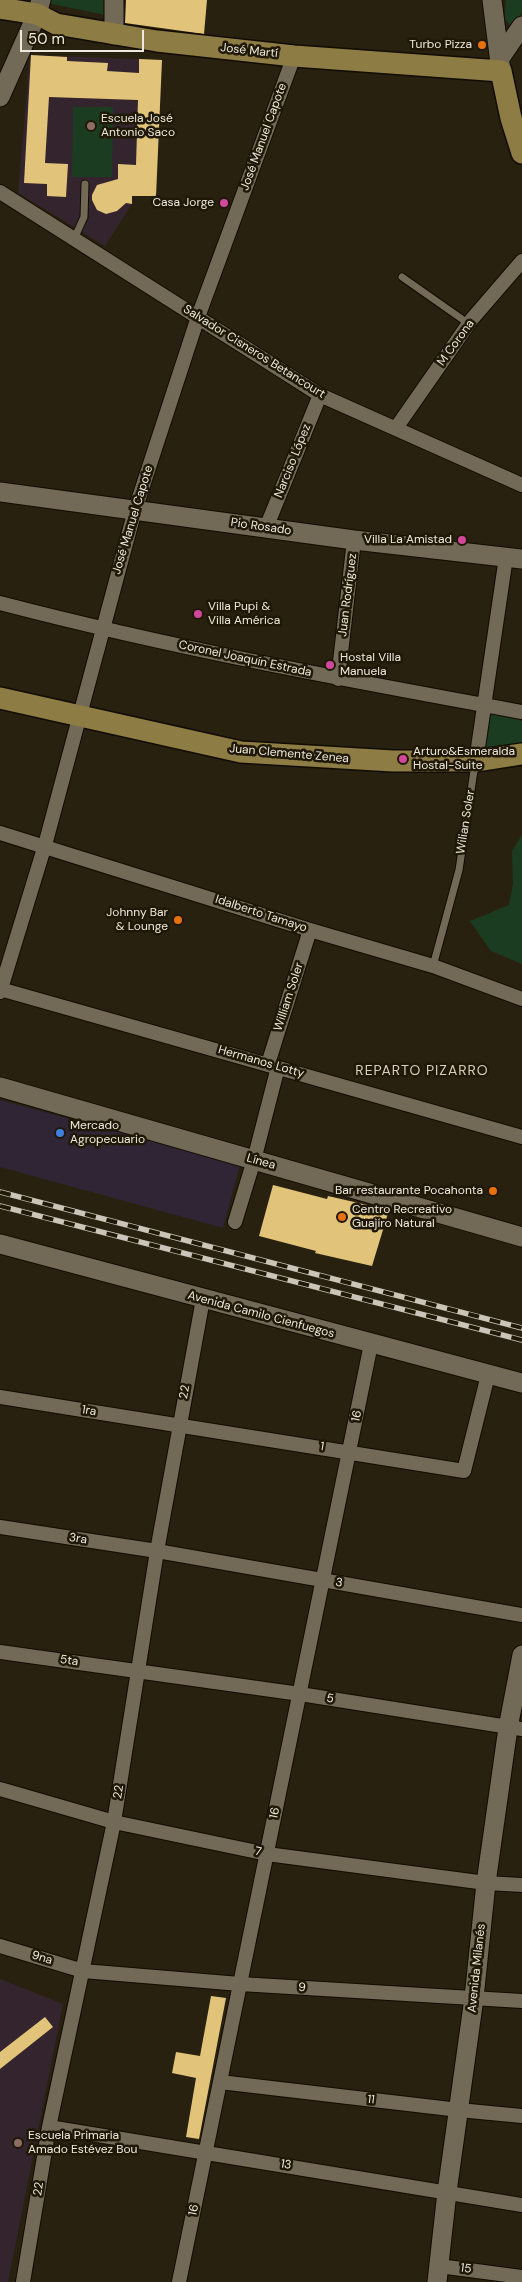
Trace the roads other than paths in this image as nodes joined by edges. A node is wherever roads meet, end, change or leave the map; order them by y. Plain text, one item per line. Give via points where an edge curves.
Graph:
1 (114, 0) edge
2 (492, 0) edge
3 (39, 7) edge
4 (0, 8) edge
5 (522, 26) edge
6 (114, 35) junction
7 (294, 56) junction
8 (501, 64) junction
9 (0, 96) edge
10 (522, 153) edge
11 (85, 184) dead end
12 (0, 192) edge
13 (74, 238) junction
14 (522, 261) edge
15 (402, 277) dead end
16 (198, 318) junction
17 (469, 324) junction
18 (320, 395) junction
19 (396, 428) junction
20 (522, 485) edge
21 (0, 492) edge
22 (135, 510) junction
23 (266, 528) junction
24 (354, 540) junction
25 (514, 558) edge
26 (0, 603) edge
27 (102, 629) junction
28 (338, 679) junction
29 (0, 698) edge
30 (483, 705) junction
31 (522, 712) edge
32 (80, 716) junction
33 (522, 754) edge
34 (476, 761) junction
35 (0, 832) edge
36 (44, 845) junction
37 (310, 930) junction
38 (433, 966) junction
39 (0, 990) edge
40 (522, 999) edge
41 (273, 1066) junction
42 (0, 1088) edge
43 (522, 1137) edge
44 (254, 1160) junction
45 (234, 1222) dead end
46 (522, 1237) edge
47 (0, 1244) edge
48 (203, 1299) junction
49 (371, 1344) junction
50 (488, 1375) junction
51 (522, 1383) edge
52 (0, 1397) edge
53 (179, 1425) junction
54 (349, 1451) junction
55 (0, 1527) edge
56 (157, 1551) junction
57 (323, 1580) junction
58 (522, 1615) edge
59 (0, 1652) edge
60 (522, 1655) edge
61 (138, 1670) junction
62 (300, 1694) junction
63 (515, 1729) edge
64 (0, 1789) edge
65 (114, 1822) junction
66 (267, 1854) junction
67 (486, 1883) junction
68 (522, 1885) edge
69 (0, 1946) edge
70 (83, 1971) junction
71 (240, 1984) junction
72 (474, 1998) junction
73 (522, 2001) edge
74 (220, 2082) junction
75 (459, 2110) junction
76 (522, 2116) edge
77 (49, 2127) junction
78 (206, 2152) junction
79 (447, 2192) junction
80 (522, 2205) edge
81 (438, 2274) edge
82 (522, 2277) edge
83 (24, 2282) edge
84 (179, 2282) edge

1 - 6 street
2 - 8 street
3 - 4 main road, José Martí
3 - 6 main road, José Martí via 56,24
3 - 9 street
5 - 8 street
6 - 7 main road, José Martí
7 - 8 main road, José Martí
7 - 16 street, José Manuel Capote
8 - 10 main road
11 - 13 lane via 84,217
12 - 13 street, Salvador Cisneros Betancourt
13 - 16 street, Salvador Cisneros Betancourt
14 - 17 street, M Corona
15 - 17 lane
16 - 18 street, Salvador Cisneros Betancourt
16 - 22 street, José Manuel Capote
17 - 19 street, M Corona
18 - 19 street, Salvador Cisneros Betancourt
18 - 23 street, Narciso López
19 - 20 street, Salvador Cisneros Betancourt
21 - 22 street, Pio Rosado
22 - 23 street, Pio Rosado
22 - 27 street, José Manuel Capote
23 - 24 street, Pio Rosado
24 - 25 street, Pio Rosado
24 - 28 street, Juan Rodríguez
25 - 30 street, Wilian Soler
26 - 27 street, Coronel Joaquín Estrada
27 - 28 street, Coronel Joaquín Estrada
27 - 32 street, José Manuel Capote
28 - 30 street, Coronel Joaquín Estrada
29 - 32 main road, Juan Clemente Zenea
30 - 31 street, Coronel Joaquín Estrada
30 - 34 street, Wilian Soler
32 - 34 main road, Juan Clemente Zenea via 241,752
32 - 36 street, José Manuel Capote
33 - 34 main road, Juan Clemente Zenea
34 - 38 lane, Wilian Soler via 459,870
35 - 36 street, Idalberto Tamayo
36 - 37 street, Idalberto Tamayo
36 - 39 street, José Manuel Capote
37 - 38 street, Idalberto Tamayo
37 - 41 street, William Soler
38 - 40 street, Idalberto Tamayo
39 - 41 street, Hermanos Lotty
41 - 43 street, Hermanos Lotty
41 - 44 street, William Soler
42 - 44 street, Línea
44 - 45 street, William Soler
44 - 46 street, Línea
47 - 48 street, Avenida Camilo Cienfuegos
48 - 49 street, Avenida Camilo Cienfuegos
48 - 53 street, 22
49 - 50 street, Avenida Camilo Cienfuegos
49 - 54 street, 16
50 - 51 street, Avenida Camilo Cienfuegos
50 - 54 street, 1 via 464,1471
52 - 53 street, 1ra
53 - 54 street, 1
53 - 56 street, 22
54 - 57 street, 16
55 - 56 street, 3ra
56 - 57 street, 3
56 - 61 street, 22
57 - 58 street, 3
57 - 62 street, 16
59 - 61 street, 5ta
60 - 63 street, Avenida Milanés
61 - 62 street, 5
61 - 65 street, 22
62 - 63 street, 5
62 - 66 street, 16
63 - 67 street, Avenida Milanés
64 - 65 street, 7
65 - 66 street, 7
65 - 70 street, 22
66 - 67 street, 7
66 - 71 street, 16
67 - 68 street, 7
67 - 72 street, Avenida Milanés
69 - 70 street, 9na
70 - 71 street, 9
70 - 77 street, 22
71 - 72 street, 9
71 - 74 street, 16
72 - 73 street, 9
72 - 75 street, Avenida Milanés
74 - 75 street, 11
74 - 78 street, 16
75 - 76 street, 11
75 - 79 street, Avenida Milanés
77 - 78 street, 13
77 - 83 street, 22
78 - 79 street, 13
78 - 84 street, 16
79 - 80 street, 13
79 - 81 street, Avenida Milanés
81 - 82 street, 15

